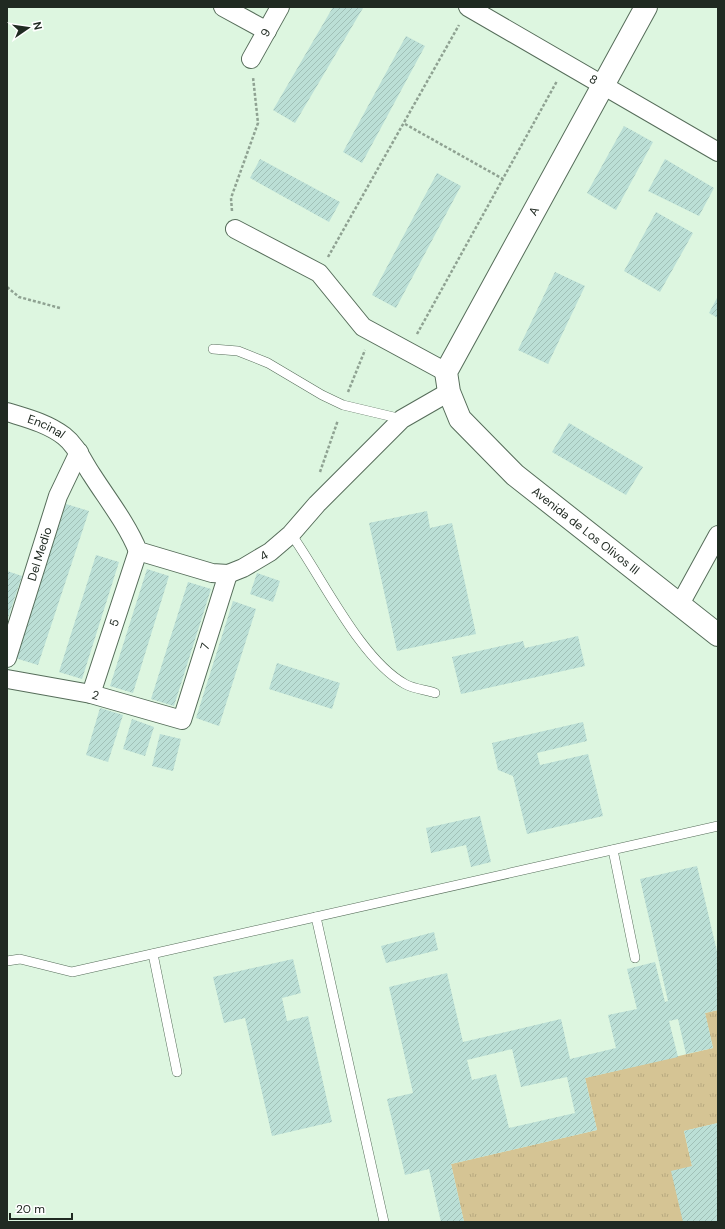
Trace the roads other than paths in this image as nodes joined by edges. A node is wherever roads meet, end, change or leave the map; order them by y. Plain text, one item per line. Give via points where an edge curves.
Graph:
1 (223, 7) edge
2 (280, 7) edge
3 (468, 7) edge
4 (646, 7) edge
5 (267, 31) junction
6 (251, 59) road end
7 (603, 85) junction
8 (718, 152) edge
9 (235, 230) road end
10 (213, 349) dead end
11 (448, 382) junction
12 (7, 412) edge
13 (402, 419) junction
14 (79, 452) junction
15 (291, 534) junction
16 (718, 535) edge
17 (138, 551) junction
18 (228, 574) junction
19 (679, 606) junction
20 (718, 635) edge
21 (7, 658) edge
22 (7, 679) edge
23 (435, 693) dead end
24 (90, 694) junction
25 (182, 720) joint
26 (718, 826) edge
27 (613, 850) junction
28 (316, 917) junction
29 (153, 954) junction
30 (636, 958) dead end
31 (7, 962) edge
32 (177, 1072) dead end
33 (384, 1222) edge

1 - 5 street
2 - 5 street, 9
3 - 7 street, 8
4 - 7 street, A
5 - 6 street, 9
7 - 8 street, 8
7 - 11 street, A
9 - 11 street via 319,274 363,326 408,350
10 - 13 lane via 238,351 268,363 343,405
11 - 13 street, 4
11 - 19 street, Avenida de Los Olivos III via 460,419 515,475
12 - 14 street, Encinal via 45,425 64,436
13 - 15 street, 4 via 317,504
14 - 17 street via 132,535
14 - 21 street, Del Medio via 58,496
15 - 18 street, 4 via 270,552
15 - 23 lane via 366,648 389,674 407,685
16 - 19 street
17 - 18 street, 4 via 212,573
17 - 24 street, 5
18 - 25 street, 7
19 - 20 street, Avenida de Los Olivos III
22 - 24 street, 2
24 - 25 street, 2
26 - 27 lane
27 - 28 lane
27 - 30 lane
28 - 29 lane
28 - 33 lane
29 - 31 lane via 72,972 20,959
29 - 32 lane

